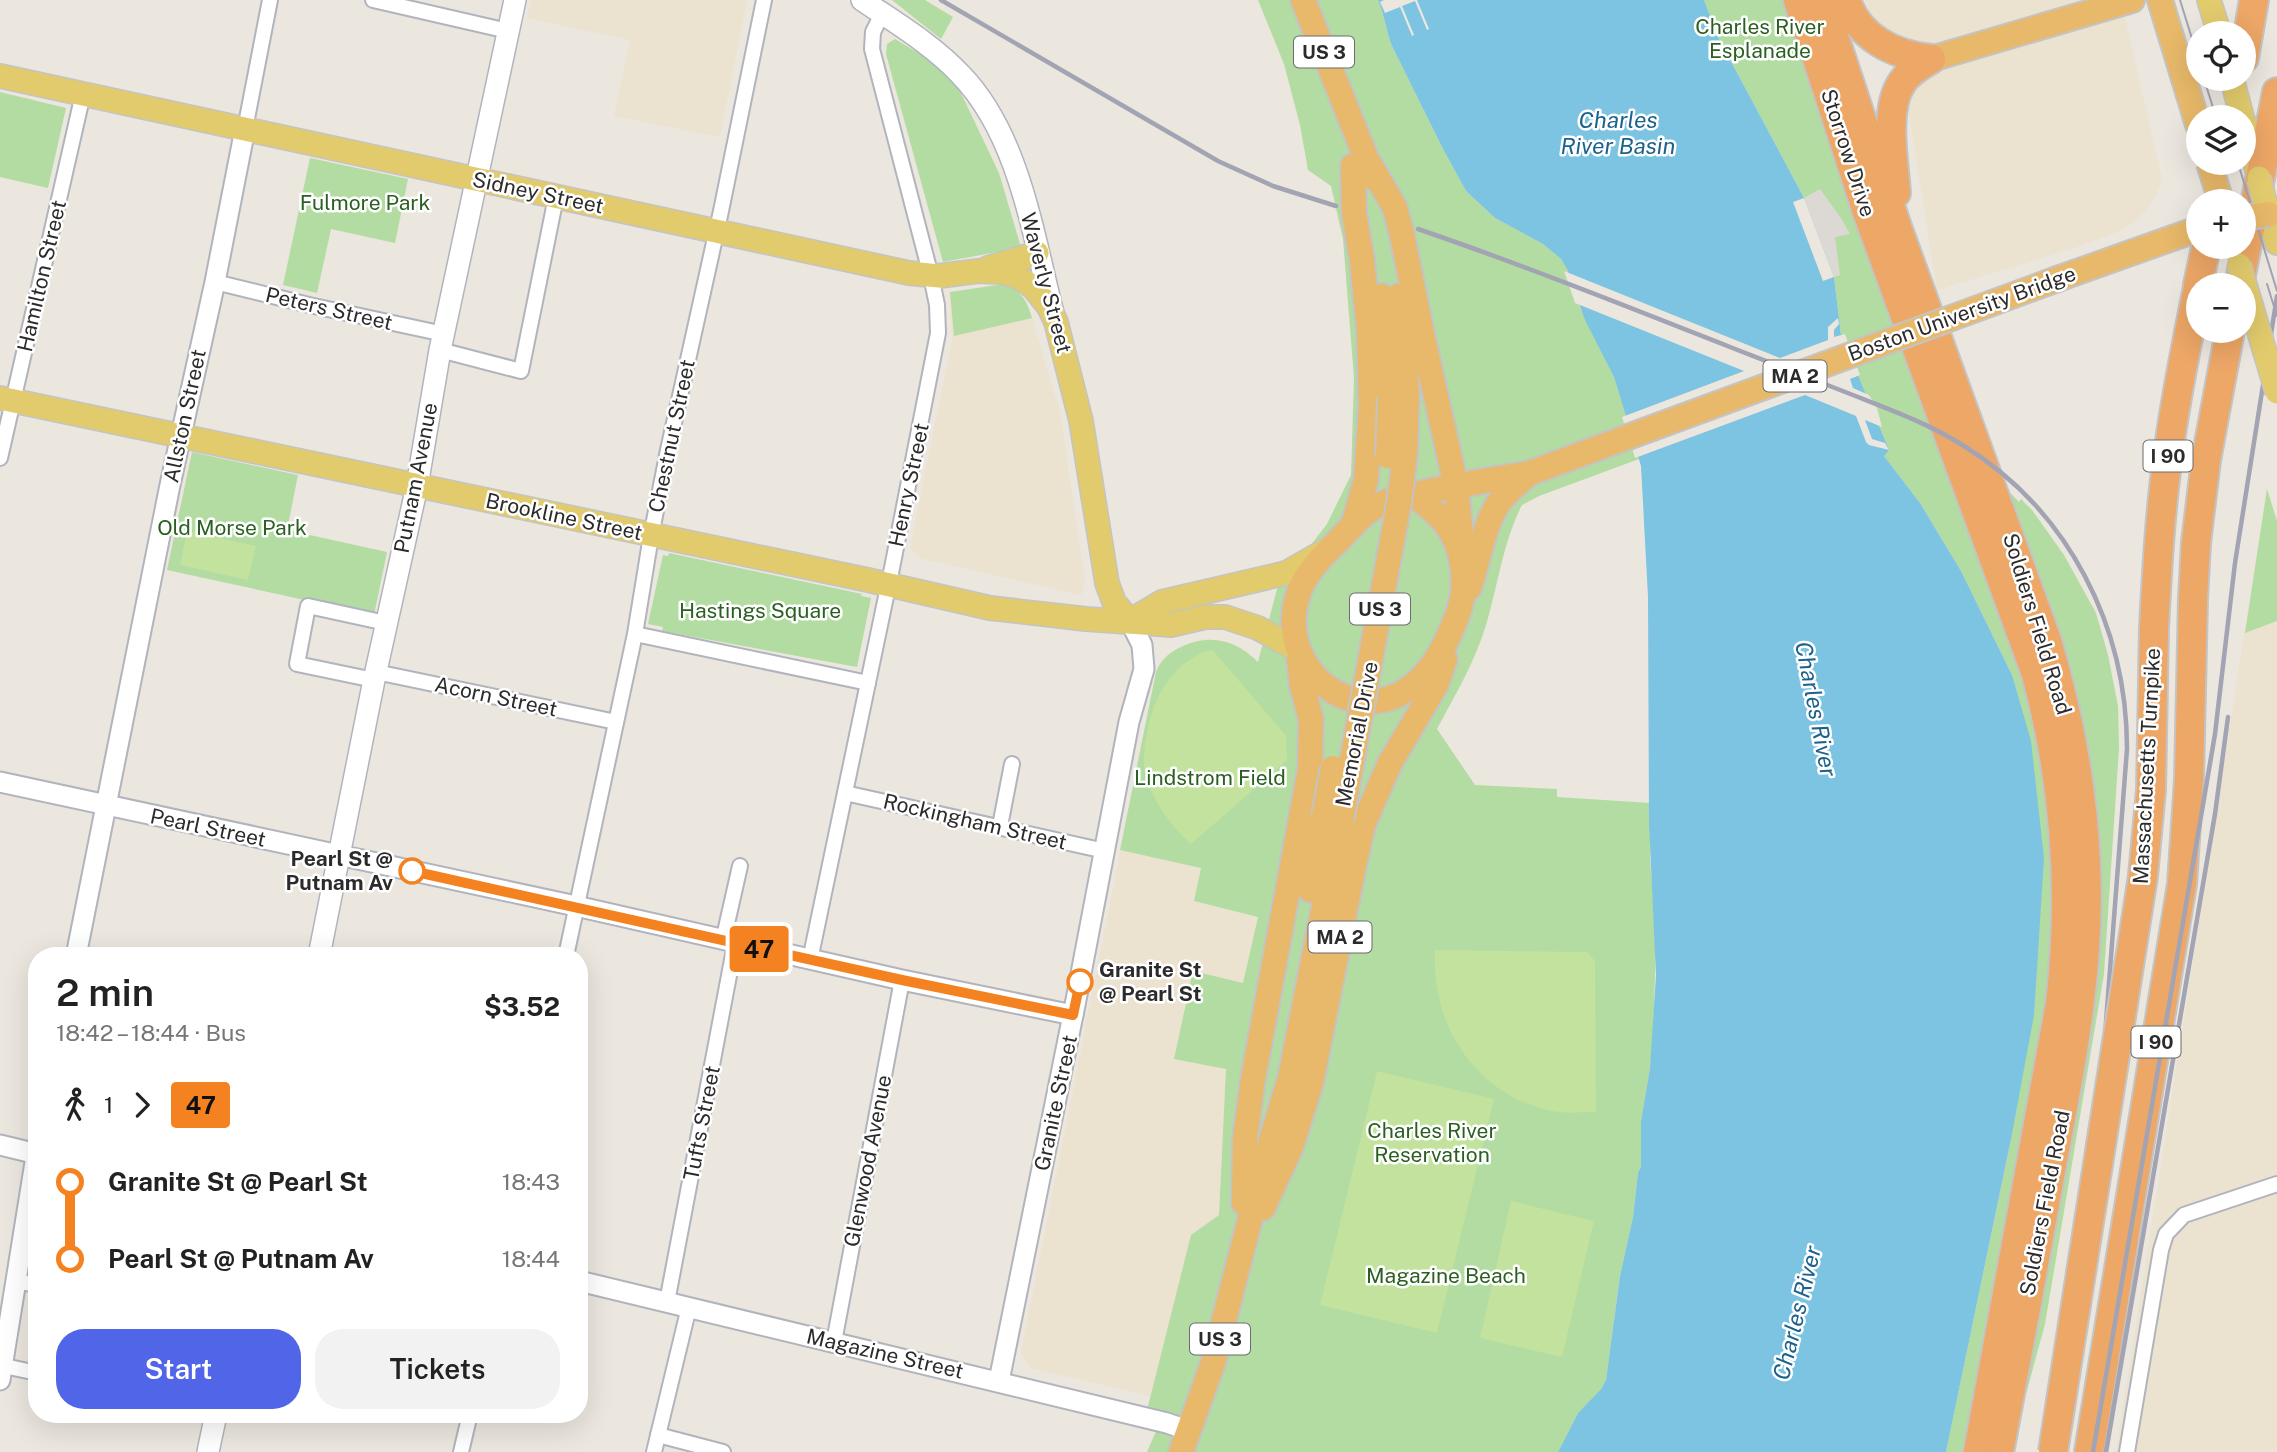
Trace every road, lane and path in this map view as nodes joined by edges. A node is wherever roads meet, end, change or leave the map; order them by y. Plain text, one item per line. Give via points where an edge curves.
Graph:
1 (270, 0) edge
2 (373, 0) edge
3 (515, 0) edge
4 (764, 0) edge
5 (862, 0) edge
6 (1303, 0) edge
7 (1798, 0) edge
8 (1822, 0) edge
9 (1846, 0) edge
10 (2132, 0) edge
11 (2160, 0) edge
12 (2209, 0) edge
13 (2254, 0) edge
14 (882, 14) junction
15 (2215, 21) edge
16 (2250, 21) edge
17 (508, 31) junction
18 (1889, 48) junction
19 (1931, 59) junction
20 (0, 76) edge
21 (2277, 92) edge
22 (83, 94) junction
23 (2192, 105) edge
24 (1892, 113) junction
25 (245, 129) junction
26 (1361, 164) junction
27 (2256, 169) edge
28 (477, 180) junction
29 (556, 197) junction
30 (2266, 207) edge
31 (1897, 227) junction
32 (716, 232) junction
33 (2186, 239) edge
34 (2277, 243) edge
35 (1038, 253) junction
36 (2238, 259) edge
37 (978, 271) junction
38 (2241, 273) edge
39 (931, 276) junction
40 (215, 282) junction
41 (1900, 305) joint
42 (1056, 322) junction
43 (442, 342) junction
44 (2186, 343) edge
45 (2228, 343) edge
46 (2277, 392) edge
47 (7, 399) edge
48 (181, 436) junction
49 (0, 458) edge
50 (1530, 473) junction
51 (417, 485) junction
52 (1456, 486) junction
53 (1413, 495) junction
54 (1353, 526) junction
55 (651, 536) junction
56 (1331, 548) junction
57 (1464, 575) junction
58 (888, 585) junction
59 (1461, 608) junction
60 (1130, 621) junction
61 (386, 623) junction
62 (635, 634) junction
63 (1449, 635) junction
64 (1298, 650) junction
65 (375, 676) junction
66 (868, 683) junction
67 (616, 722) junction
68 (1012, 764) dead end
69 (0, 782) edge
70 (845, 793) junction
71 (106, 806) junction
72 (1000, 826) junction
73 (1105, 851) junction
74 (340, 856) junction
75 (740, 866) dead end
76 (576, 906) junction
77 (729, 942) junction
78 (78, 947) edge
79 (321, 947) edge
80 (568, 947) edge
81 (810, 960) junction
82 (902, 980) junction
83 (1073, 1015) junction
84 (0, 1145) edge
85 (28, 1151) edge
86 (2277, 1184) edge
87 (28, 1202) edge
88 (1244, 1246) junction
89 (15, 1281) junction
90 (588, 1283) edge
91 (28, 1284) edge
92 (667, 1302) junction
93 (689, 1307) junction
94 (834, 1342) junction
95 (1, 1370) edge
96 (28, 1372) edge
97 (999, 1381) junction
98 (213, 1423) edge
99 (468, 1423) edge
100 (658, 1435) junction
101 (1185, 1441) edge
102 (208, 1452) edge
103 (461, 1452) edge
104 (654, 1452) edge
105 (723, 1452) edge
106 (1978, 1452) edge
107 (1999, 1452) edge
108 (2053, 1452) edge
109 (2089, 1452) edge
110 (2127, 1452) edge

1 - 25 street, Allston Street
2 - 17 street
3 - 17 main road, Putnam Avenue
4 - 32 street, Chestnut Street
5 - 14 main road, Waverly Street
6 - 26 highway, Memorial Drive / US 3
7 - 41 highway, Storrow Drive
8 - 31 highway, Storrow Drive
9 - 18 highway via 1862,29
10 - 19 highway
11 - 23 highway
12 - 15 main road
13 - 16 highway
14 - 35 main road, Waverly Street via 948,62 986,107 1015,167
14 - 39 street, Henry Street via 873,32 872,49
17 - 28 main road, Putnam Avenue
18 - 19 highway
18 - 24 highway
19 - 24 highway via 1903,81
20 - 22 main road, Sidney Street
21 - 38 highway
22 - 25 main road, Sidney Street
22 - 47 street, Hamilton Street
24 - 31 highway
25 - 28 main road, Sidney Street
25 - 40 street, Allston Street
26 - 52 highway via 1395,208
26 - 54 highway via 1353,213 1367,306 1371,394 1366,480
26 - 88 highway, Memorial Drive / US 3, bridge via 1398,398 1333,818 1275,1075 1266,1157
27 - 30 main road, bridge
28 - 29 main road, Sidney Street
28 - 43 main road, Putnam Avenue
29 - 32 main road, Sidney Street
29 - 43 street, Peters Street via 521,372
30 - 34 main road
31 - 107 highway, Soldiers Field Road via 2047,641 2067,716 2082,807 2087,894 2080,1007
32 - 39 main road, Sidney Street
32 - 55 street, Chestnut Street
33 - 50 highway, Boston University Bridge / MA 2, bridge via 2060,278
35 - 37 main road
35 - 42 main road, Waverly Street
36 - 46 main road, bridge
37 - 39 main road, Sidney Street
37 - 42 main road, Sidney Street via 1002,272 1026,281
39 - 58 street, Henry Street via 938,314 937,342
40 - 43 street, Peters Street
40 - 48 street, Allston Street
41 - 106 highway, Soldiers Field Road via 2036,674 2054,757 2064,838 2066,922 2060,1004
42 - 60 main road, Waverly Street via 1084,435 1108,588
43 - 51 main road, Putnam Avenue
44 - 108 highway, Massachusetts Turnpike / I 90, bridge via 2167,458 2157,566 2151,790 2143,876
45 - 109 highway, Massachusetts Turnpike / I 90 via 2195,555 2182,884
47 - 48 main road, Brookline Street
47 - 49 street, Hamilton Street
48 - 51 main road, Brookline Street
48 - 71 street, Allston Street
50 - 52 highway, Boston University Bridge / MA 2
50 - 59 highway, Boston University Bridge / MA 2 via 1504,496 1493,514
51 - 55 main road, Brookline Street
51 - 61 main road, Putnam Avenue
52 - 53 highway, Boston University Bridge / MA 2
52 - 57 highway
53 - 54 highway, MA 2 via 1377,506
53 - 57 highway via 1450,530
54 - 56 highway, MA 2
55 - 58 main road, Brookline Street
55 - 62 street, Chestnut Street
56 - 60 main road via 1286,573 1163,602
56 - 64 highway, MA 2 via 1297,596 1293,626
57 - 59 highway
58 - 60 main road, Brookline Street via 1009,611
58 - 66 street, Henry Street
59 - 63 highway, MA 2
60 - 64 main road, Brookline Street via 1171,625 1225,617 1258,628
60 - 73 street, Granite Street via 1143,651 1144,668
61 - 65 main road, Putnam Avenue
61 - 65 street, Acorn Street via 308,606 297,664
62 - 66 street
62 - 67 street, Chestnut Street
63 - 64 highway via 1416,683 1375,701 1334,693 1312,674
63 - 88 highway, MA 2 via 1436,685 1390,763 1363,825 1303,1114 1287,1159
64 - 88 highway, MA 2 via 1311,719 1311,756 1248,1110
65 - 67 street, Acorn Street
65 - 74 main road, Putnam Avenue
66 - 70 street, Henry Street
67 - 76 street, Chestnut Street
68 - 72 street
69 - 71 street, Pearl Street
70 - 72 street, Rockingham Street
70 - 81 street, Henry Street
71 - 74 street, Pearl Street
71 - 78 street, Allston Street
72 - 73 street, Rockingham Street
73 - 83 street, Granite Street
74 - 76 street, Pearl Street
74 - 79 main road, Putnam Avenue
75 - 77 street, Tufts Street
76 - 77 street, Pearl Street
76 - 80 street, Chestnut Street
77 - 81 street, Pearl Street
77 - 92 street, Tufts Street
81 - 82 street, Pearl Street
82 - 83 street, Pearl Street
82 - 94 street, Glenwood Avenue
83 - 97 street, Granite Street
84 - 85 street
86 - 110 street via 2184,1215 2166,1234
87 - 89 street
88 - 101 highway, Memorial Drive / US 3 via 1213,1363
89 - 91 street
89 - 95 street
90 - 92 street, Magazine Street
92 - 93 street, Magazine Street
93 - 94 street, Magazine Street
93 - 100 street
94 - 97 street, Magazine Street
95 - 96 street
97 - 101 street, Magazine Street via 1167,1423
98 - 102 main road
99 - 103 street
100 - 104 street
100 - 105 street

